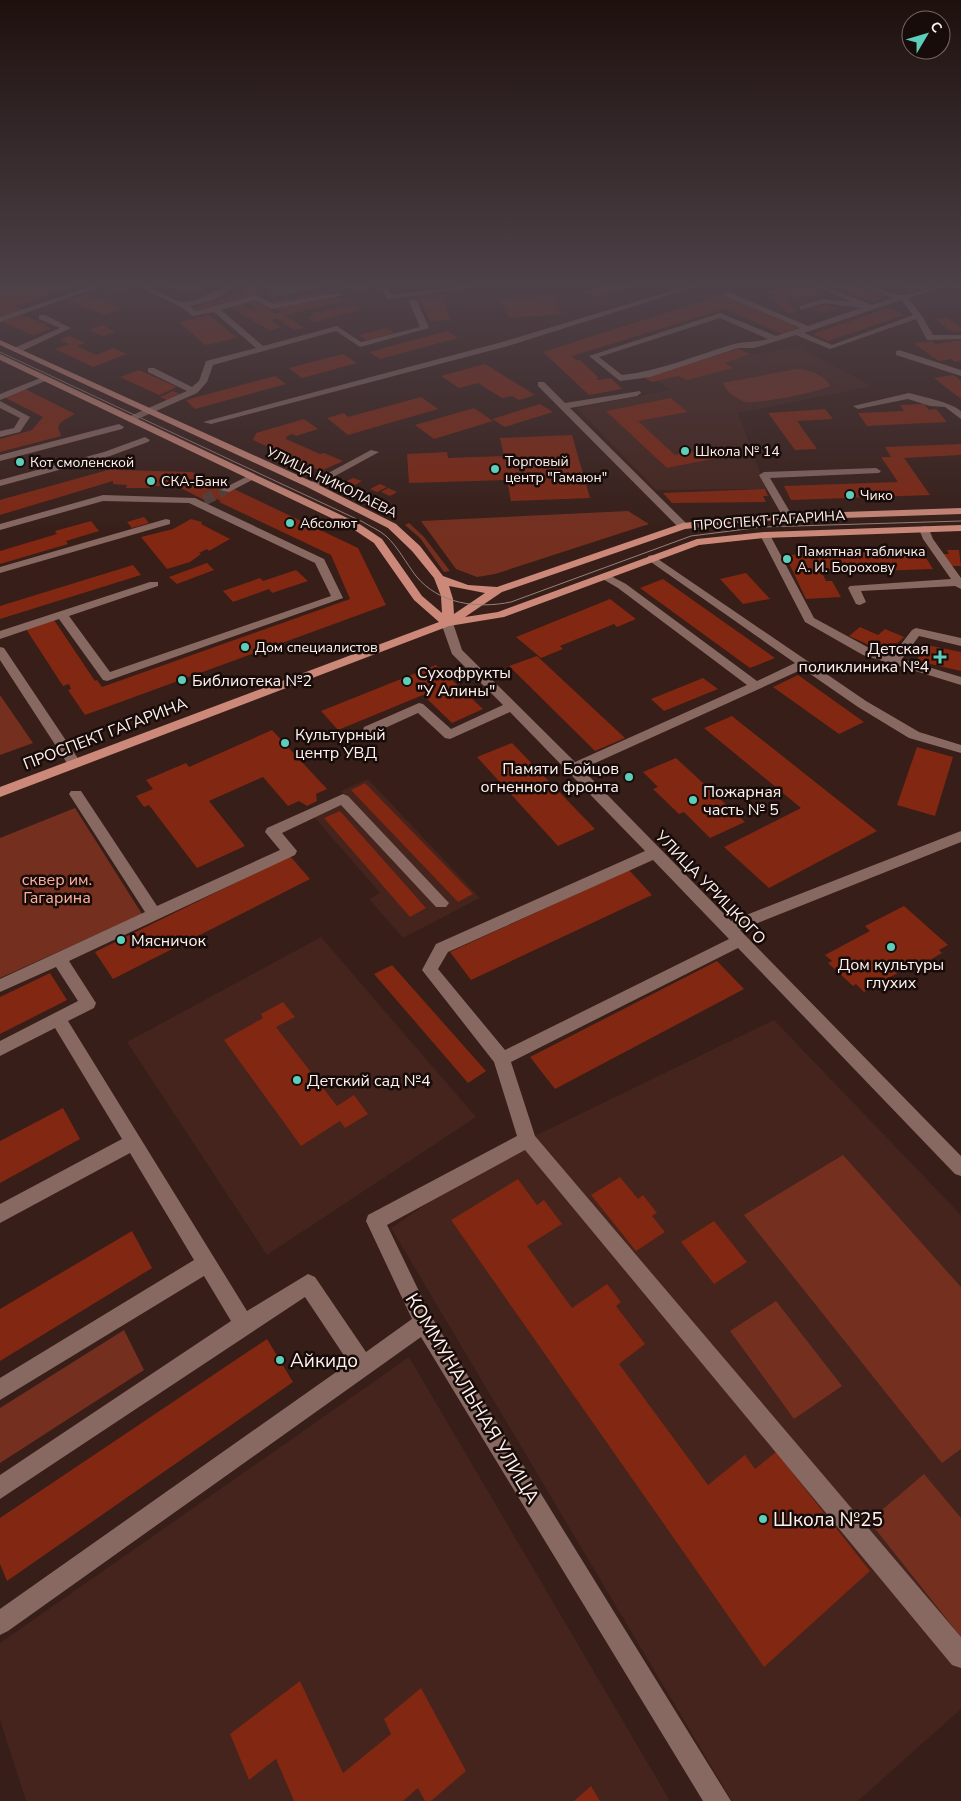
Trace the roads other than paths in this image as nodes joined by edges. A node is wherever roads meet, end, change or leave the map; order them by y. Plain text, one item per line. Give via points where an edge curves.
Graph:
1 (25, 369) edge
2 (58, 369) edge
3 (207, 369) edge
4 (410, 369) edge
5 (609, 369) edge
6 (665, 369) edge
7 (949, 369) edge
8 (151, 370) dead end
9 (961, 373) edge
10 (36, 374) junction
11 (46, 379) junction
12 (541, 384) dead end
13 (0, 388) edge
14 (194, 391) junction
15 (637, 393) dead end
16 (0, 397) edge
17 (0, 404) edge
18 (563, 406) junction
19 (858, 406) dead end
20 (150, 411) junction
21 (961, 416) edge
22 (131, 419) junction
23 (208, 422) dead end
24 (119, 428) dead end
25 (0, 434) edge
26 (145, 440) dead end
27 (374, 452) dead end
28 (0, 458) edge
29 (876, 471) dead end
30 (253, 477) junction
31 (0, 483) edge
32 (311, 486) junction
33 (225, 490) tunnel mouth
34 (961, 511) edge
35 (788, 517) junction
36 (166, 522) dead end
37 (682, 526) junction
38 (0, 527) edge
39 (961, 528) edge
40 (924, 529) junction
41 (765, 534) junction
42 (652, 558) junction
43 (0, 570) edge
44 (605, 576) junction
45 (440, 579) junction
46 (154, 584) dead end
47 (960, 584) edge
48 (498, 590) junction
49 (860, 602) dead end
50 (62, 615) junction
51 (447, 623) junction
52 (0, 635) edge
53 (961, 642) edge
54 (0, 651) edge
55 (894, 661) junction
56 (804, 664) junction
57 (961, 681) edge
58 (756, 686) junction
59 (512, 706) junction
60 (368, 730) dead end
61 (961, 749) edge
62 (74, 763) junction
63 (573, 768) junction
64 (0, 792) edge
65 (76, 794) dead end
66 (961, 836) edge
67 (655, 853) junction
68 (441, 903) dead end
69 (155, 915) junction
70 (733, 935) junction
71 (59, 958) junction
72 (0, 986) edge
73 (58, 1019) junction
74 (0, 1049) edge
75 (502, 1059) junction
76 (526, 1140) junction
77 (133, 1142) junction
78 (961, 1168) edge
79 (0, 1214) edge
80 (208, 1262) junction
81 (424, 1323) junction
82 (244, 1324) junction
83 (363, 1366) junction
84 (0, 1390) edge
85 (0, 1488) edge
86 (0, 1623) edge
87 (961, 1656) edge
88 (718, 1801) edge

1 - 10 main road, УЛИЦА НИКОЛАЕВА
2 - 20 main road, УЛИЦА НИКОЛАЕВА
3 - 14 street via 204,382
4 - 23 street
5 - 6 street via 620,378
7 - 9 street
8 - 14 street
10 - 11 main road, УЛИЦА НИКОЛАЕВА
10 - 13 street
11 - 16 street
11 - 22 main road, УЛИЦА НИКОЛАЕВА
12 - 18 street
14 - 20 street
15 - 18 street
17 - 25 street via 25,416 17,430
18 - 37 street
19 - 21 street via 909,396 948,405
20 - 22 street
20 - 32 main road, УЛИЦА НИКОЛАЕВА
22 - 30 main road, УЛИЦА НИКОЛАЕВА
24 - 28 street
26 - 31 street
27 - 32 street
29 - 35 street via 764,475
30 - 33 street
30 - 51 main road, УЛИЦА НИКОЛАЕВА via 354,525 378,541 418,598
32 - 45 main road, УЛИЦА НИКОЛАЕВА via 392,526
34 - 35 main road, ПРОСПЕКТ ГАГАРИНА
35 - 37 main road, ПРОСПЕКТ ГАГАРИНА
36 - 43 street
37 - 48 main road, ПРОСПЕКТ ГАГАРИНА
38 - 50 street via 102,498 201,502 320,561 337,598 107,677
39 - 40 main road, ПРОСПЕКТ ГАГАРИНА
40 - 41 main road, ПРОСПЕКТ ГАГАРИНА
40 - 47 street
41 - 42 main road, ПРОСПЕКТ ГАГАРИНА via 697,542
41 - 55 street via 808,620 867,652
42 - 44 main road, ПРОСПЕКТ ГАГАРИНА
42 - 56 street
44 - 51 main road, ПРОСПЕКТ ГАГАРИНА via 500,615
44 - 58 street
45 - 48 main road via 479,591
45 - 51 main road, УЛИЦА НИКОЛАЕВА via 448,598
46 - 50 street
47 - 49 street via 854,588
48 - 51 main road, ПРОСПЕКТ ГАГАРИНА
50 - 52 street
51 - 59 street, УЛИЦА УРИЦКОГО via 456,650
51 - 62 main road, ПРОСПЕКТ ГАГАРИНА
53 - 55 street via 916,632
54 - 62 street
55 - 57 street
56 - 58 street
56 - 61 street via 914,735
58 - 63 street
59 - 60 street via 450,735 419,707
59 - 63 street, УЛИЦА УРИЦКОГО
62 - 64 main road, ПРОСПЕКТ ГАГАРИНА
63 - 67 street, УЛИЦА УРИЦКОГО
65 - 69 street
66 - 70 street
67 - 70 street, УЛИЦА УРИЦКОГО
67 - 75 street via 442,948 430,970
68 - 69 street via 343,799 272,832 290,851
69 - 71 street
70 - 75 street
70 - 78 street, УЛИЦА УРИЦКОГО
71 - 72 street
71 - 73 street via 88,1003
73 - 74 street
73 - 77 street
75 - 76 street
76 - 81 street, КОММУНАЛЬНАЯ УЛИЦА via 375,1221
76 - 87 street
77 - 79 street
77 - 80 street
80 - 82 street
80 - 84 street
81 - 83 street
81 - 88 street, КОММУНАЛЬНАЯ УЛИЦА
82 - 83 street via 308,1284
82 - 85 street
83 - 86 street

